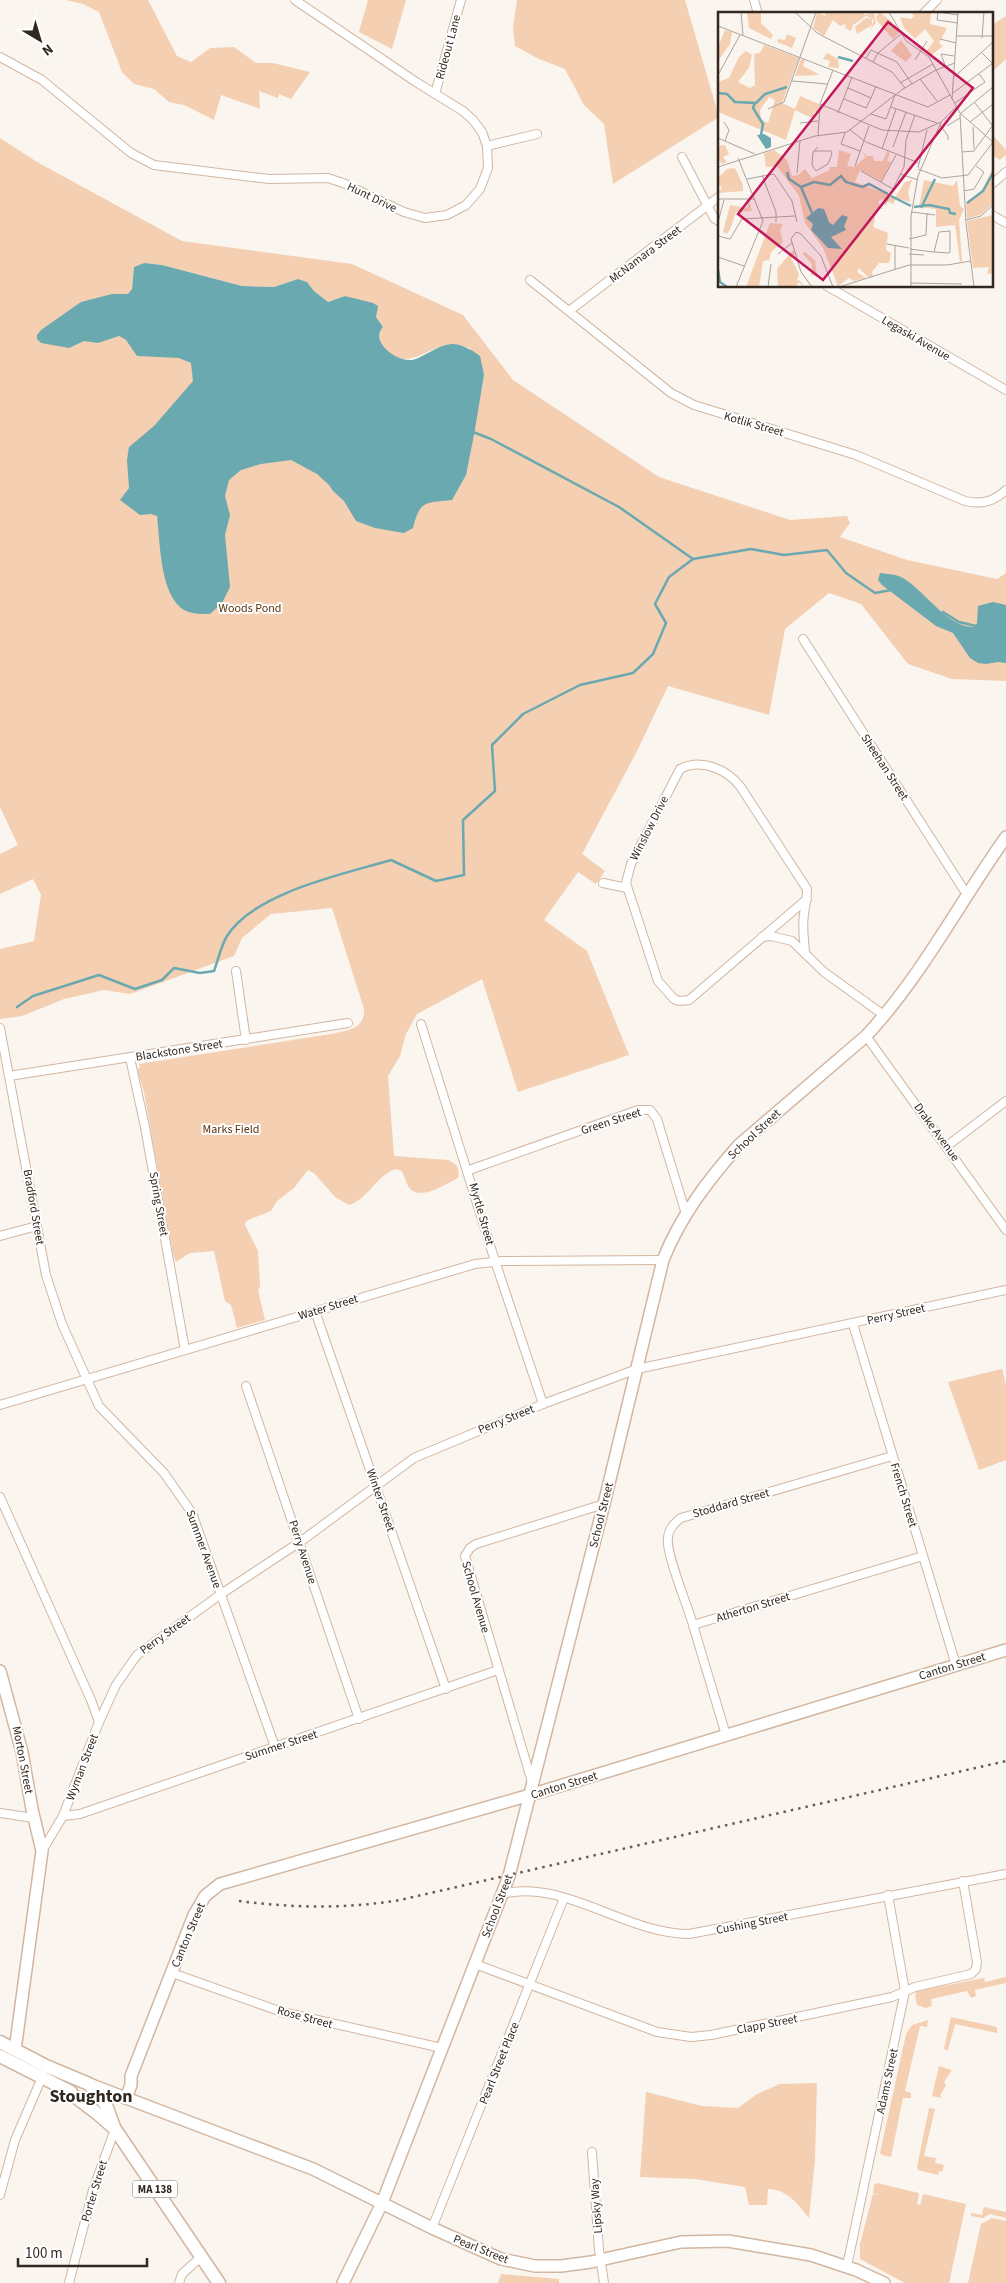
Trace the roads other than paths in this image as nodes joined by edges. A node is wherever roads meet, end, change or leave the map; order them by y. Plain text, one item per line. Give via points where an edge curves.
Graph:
1 (295, 0) edge
2 (460, 0) edge
3 (936, 0) edge
4 (925, 12) edge
5 (0, 57) edge
6 (435, 94) junction
7 (537, 134) dead end
8 (487, 146) junction
9 (682, 157) dead end
10 (1006, 172) edge
11 (994, 182) edge
12 (718, 198) edge
13 (707, 206) junction
14 (994, 216) edge
15 (718, 221) edge
16 (1006, 223) edge
17 (530, 280) dead end
18 (830, 288) edge
19 (569, 311) junction
20 (1006, 390) edge
21 (1006, 490) edge
22 (803, 639) dead end
23 (1006, 837) edge
24 (603, 883) dead end
25 (627, 888) junction
26 (970, 893) junction
27 (807, 899) junction
28 (761, 937) junction
29 (805, 952) junction
30 (236, 971) dead end
31 (885, 1016) junction
32 (348, 1023) dead end
33 (421, 1024) dead end
34 (0, 1028) edge
35 (866, 1036) junction
36 (246, 1040) junction
37 (130, 1058) junction
38 (9, 1076) junction
39 (1006, 1101) edge
40 (946, 1146) junction
41 (468, 1170) junction
42 (686, 1214) junction
43 (37, 1226) junction
44 (1006, 1230) edge
45 (0, 1236) edge
46 (663, 1260) junction
47 (496, 1261) junction
48 (1006, 1290) edge
49 (315, 1311) junction
50 (853, 1324) junction
51 (185, 1350) junction
52 (637, 1369) junction
53 (87, 1379) junction
54 (246, 1386) dead end
55 (544, 1404) junction
56 (0, 1405) edge
57 (892, 1456) junction
58 (376, 1487) junction
59 (0, 1497) edge
60 (604, 1504) junction
61 (300, 1542) junction
62 (922, 1556) junction
63 (221, 1594) junction
64 (693, 1625) junction
65 (1006, 1650) edge
66 (956, 1665) junction
67 (498, 1670) junction
68 (0, 1671) edge
69 (446, 1688) junction
70 (359, 1719) junction
71 (99, 1722) junction
72 (726, 1735) junction
73 (275, 1747) junction
74 (532, 1782) junction
75 (530, 1795) junction
76 (0, 1813) edge
77 (63, 1816) junction
78 (34, 1818) junction
79 (42, 1850) junction
80 (1006, 1874) edge
81 (963, 1882) junction
82 (502, 1894) junction
83 (888, 1895) junction
84 (564, 1898) junction
85 (475, 1964) junction
86 (172, 1973) junction
87 (530, 1985) junction
88 (905, 1991) junction
89 (0, 2042) edge
90 (442, 2048) junction
91 (14, 2050) junction
92 (0, 2056) edge
93 (44, 2071) junction
94 (131, 2076) junction
95 (89, 2084) junction
96 (65, 2089) junction
97 (109, 2091) junction
98 (126, 2098) junction
99 (106, 2104) junction
100 (115, 2129) junction
101 (592, 2152) dead end
102 (0, 2195) edge
103 (382, 2203) junction
104 (432, 2228) junction
105 (201, 2257) junction
106 (601, 2260) junction
107 (847, 2266) junction
108 (69, 2283) edge
109 (179, 2283) edge
110 (219, 2283) edge
111 (343, 2283) edge
112 (604, 2283) edge
113 (884, 2283) edge

1 - 6 street, Hunt Drive
2 - 6 street, Rideout Lane
3 - 4 street
5 - 8 street, Hunt Drive via 42,80 146,162 163,167 269,179 328,178 418,217 447,216 472,200 486,175
6 - 8 street, Hunt Drive via 468,115 478,126
7 - 8 street
9 - 13 street
10 - 11 street
12 - 13 street, McNamara Street
13 - 15 street
13 - 19 street, McNamara Street
14 - 16 street
17 - 19 street, Kotlik Street
18 - 20 street, Legaski Avenue
19 - 21 street, Kotlik Street via 671,393 694,406 842,450 965,501 982,503
22 - 26 street, Sheehan Street via 964,890
23 - 26 street, School Street
24 - 25 street
25 - 27 street, Winslow Drive via 631,864 676,773 693,763 725,772 740,786 804,883
25 - 28 street via 658,982 679,1001 689,1000
26 - 31 street, School Street
27 - 28 street
27 - 29 street, Winslow Drive via 803,928
28 - 29 street via 782,937
29 - 31 street via 824,972
30 - 36 street
31 - 35 street, School Street
32 - 36 street, Blackstone Street
33 - 41 street, Myrtle Street
34 - 38 street, Bradford Street
35 - 40 street, Drake Avenue
35 - 42 street, School Street via 759,1127 721,1165
36 - 37 street, Blackstone Street
37 - 38 street, Blackstone Street
37 - 51 street, Spring Street
38 - 43 street, Bradford Street
39 - 40 street
40 - 44 street, Drake Avenue
41 - 42 street, Green Street via 638,1110 650,1110 657,1119
41 - 47 street, Myrtle Street
42 - 46 street, School Street
43 - 45 street
43 - 53 street, Bradford Street via 52,1299
46 - 47 street, Water Street
46 - 52 street, School Street
47 - 49 street, Water Street via 464,1267
47 - 55 street, Myrtle Street
48 - 50 street, Perry Street
49 - 51 street, Water Street
49 - 58 street, Winter Street
50 - 52 street, Perry Street
50 - 57 street, French Street
51 - 53 street, Water Street
52 - 55 street, Perry Street
52 - 60 street, School Street
53 - 56 street, Water Street
53 - 63 street, Summer Avenue via 103,1411 164,1473 184,1499 195,1518
54 - 61 street, Perry Avenue
55 - 58 street, Perry Street via 414,1458
57 - 62 street, French Street
57 - 64 street, Stoddard Street via 675,1522 670,1529 668,1545
58 - 61 street, Perry Street
58 - 69 street, Winter Street
59 - 71 street, Wyman Street
60 - 67 street, School Avenue via 476,1544 466,1552 466,1562
60 - 74 street, School Street
61 - 63 street, Perry Street
61 - 70 street, Perry Avenue
62 - 64 street, Atherton Street
62 - 66 street, French Street
63 - 71 street, Perry Street via 137,1655 116,1685
63 - 73 street, Summer Avenue
64 - 72 street
65 - 66 street, Canton Street
66 - 72 street, Canton Street
67 - 69 street, Summer Street
67 - 74 street, School Avenue
68 - 78 street, Morton Street via 22,1752
69 - 70 street, Summer Street
70 - 73 street, Summer Street
71 - 77 street, Wyman Street
72 - 75 street, Canton Street
73 - 77 street, Summer Street via 80,1814
74 - 75 street, School Street
75 - 82 street, School Street
75 - 86 street, Canton Street via 220,1884 199,1906
76 - 78 street
77 - 79 street, Wyman Street
78 - 79 street, Morton Street
79 - 91 street, Wyman Street
80 - 81 street, Cushing Street
81 - 83 street, Cushing Street
81 - 88 street, Clapp Street via 976,1969 967,1976 915,1986
82 - 84 street, Cushing Street via 535,1890
82 - 85 street, School Street
83 - 84 street, Cushing Street via 751,1924 682,1934 655,1930
83 - 88 street, Adams Street
84 - 87 street, Pearl Street Place
85 - 87 street, Clapp Street
85 - 90 street, School Street
86 - 90 street, Rose Street via 282,2012
86 - 94 street
87 - 88 street, Clapp Street via 639,2026 691,2037 812,2015 892,1997
87 - 104 street, Pearl Street Place
88 - 107 street, Adams Street
89 - 91 main road, MA 138
90 - 103 street, School Street
91 - 93 main road, MA 138
92 - 93 main road, MA 138
93 - 95 main road, MA 138
93 - 96 main road, MA 138
93 - 102 street via 14,2140
94 - 97 street
94 - 98 street
95 - 97 street, Pearl Street / MA 138
95 - 99 main road, MA 138
96 - 99 main road, MA 138
96 - 100 main road, MA 138
97 - 98 street, Pearl Street / MA 138
98 - 99 street
98 - 103 street, Pearl Street via 295,2161
99 - 100 main road, MA 138
100 - 105 main road, MA 138
100 - 108 street, Porter Street via 93,2190
101 - 106 street, Lipsky Way
103 - 104 street, Pearl Street
103 - 111 street, School Street
104 - 106 street, Pearl Street via 501,2259 525,2265 561,2266
105 - 109 street via 182,2274
105 - 110 main road, MA 138
106 - 107 street, Pearl Street via 658,2246 709,2240 812,2255
106 - 112 street, Lipsky Way
107 - 113 street, Pearl Street

